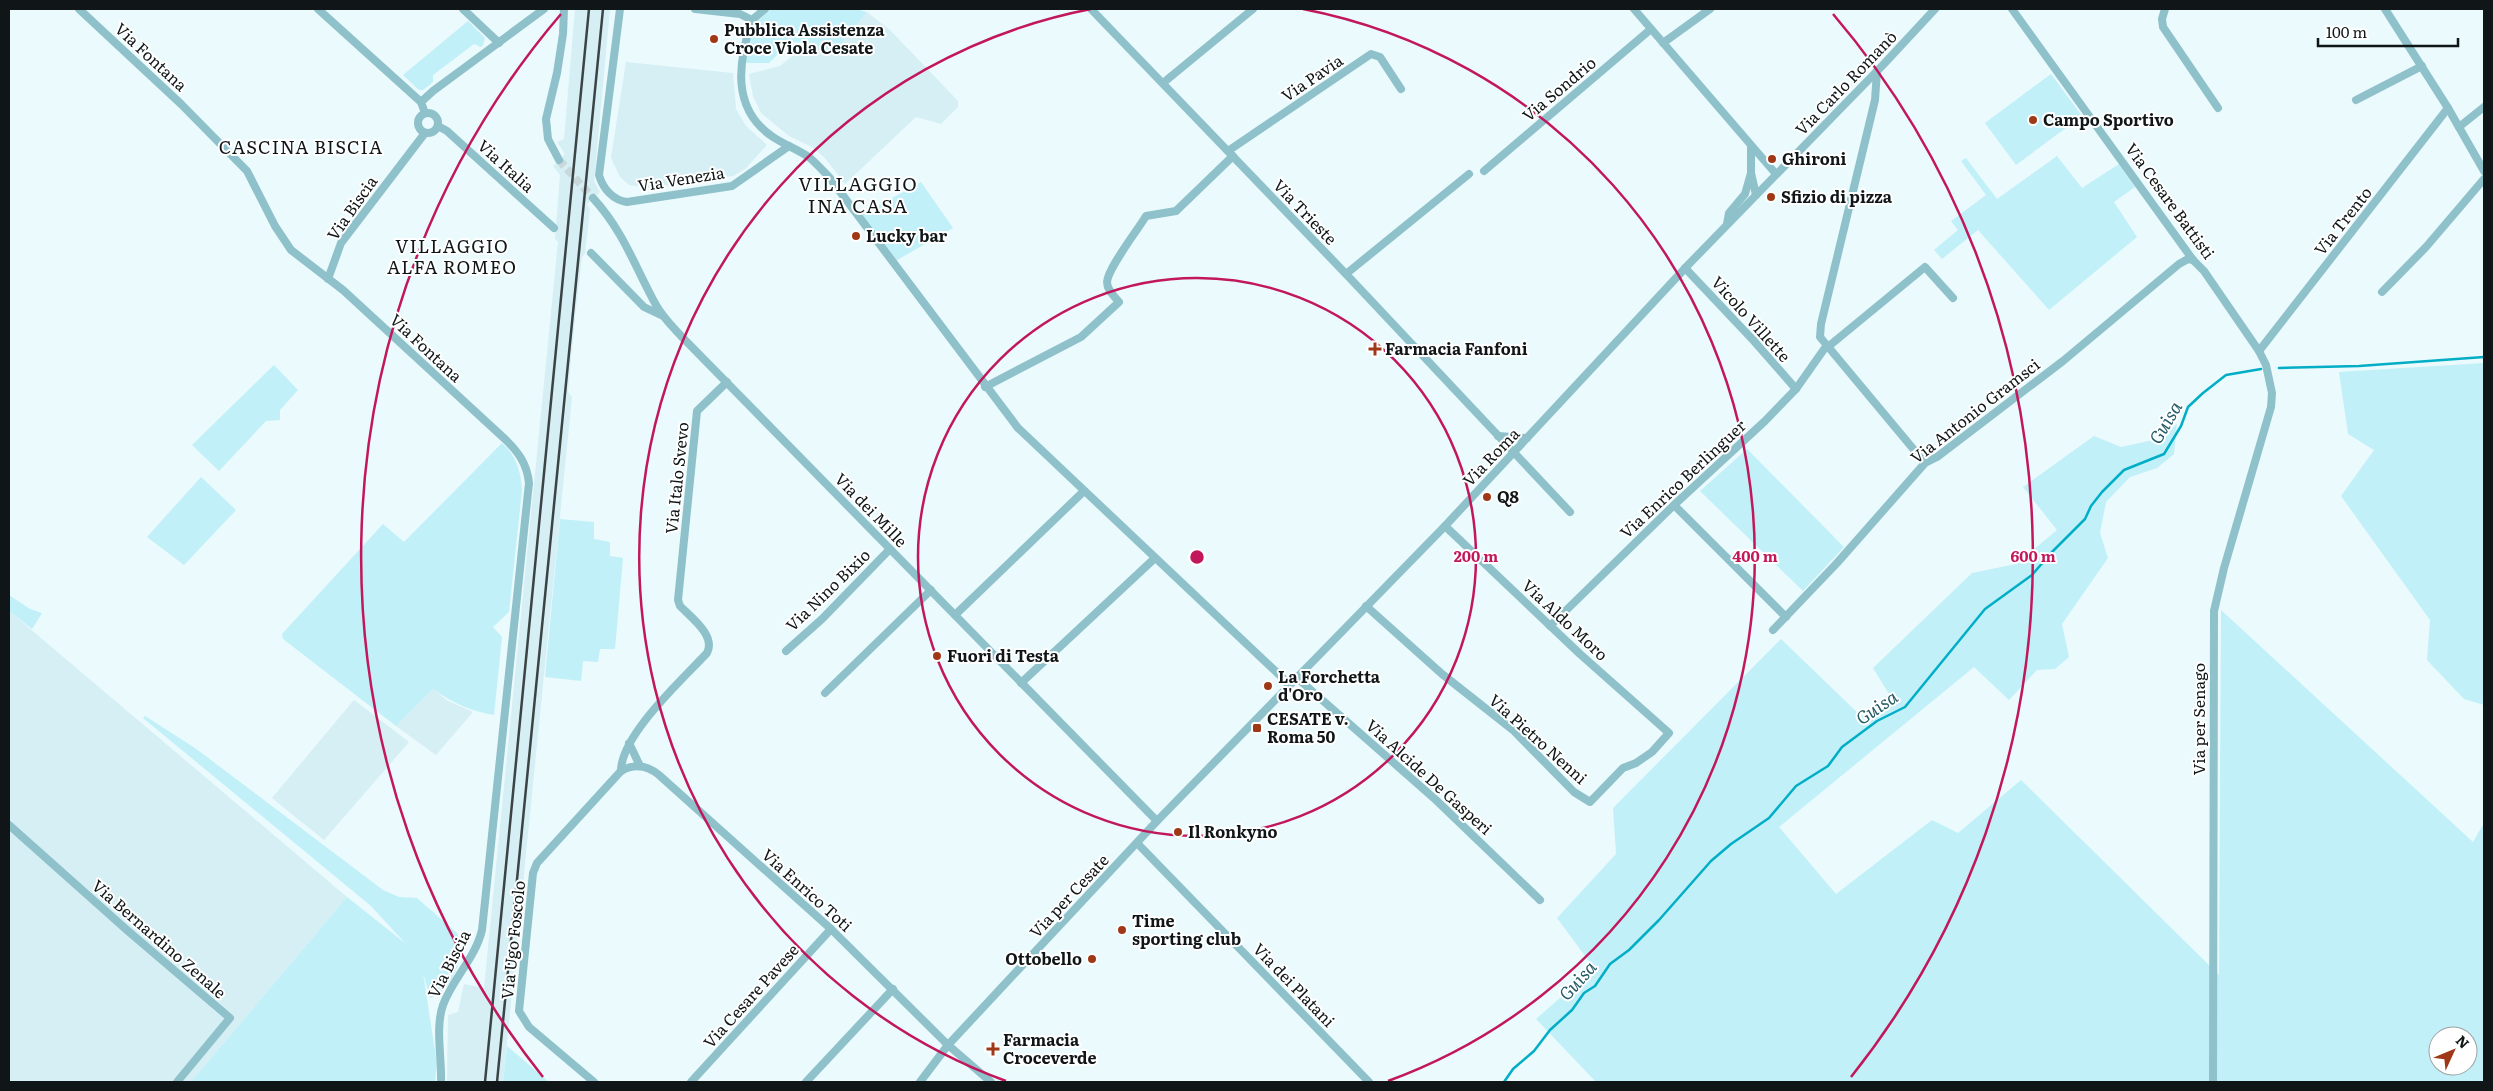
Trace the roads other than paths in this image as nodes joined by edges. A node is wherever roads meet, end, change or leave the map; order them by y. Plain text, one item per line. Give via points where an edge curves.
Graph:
1 (79, 9) edge
2 (318, 9) edge
3 (463, 9) edge
4 (544, 9) edge
5 (564, 9) edge
6 (620, 9) edge
7 (695, 9) edge
8 (765, 9) edge
9 (1091, 9) edge
10 (1253, 9) edge
11 (1634, 9) edge
12 (1710, 9) edge
13 (1935, 9) edge
14 (2012, 9) edge
15 (2165, 9) edge
16 (2385, 9) edge
17 (752, 20) junction
18 (1651, 29) junction
19 (499, 43) junction
20 (1663, 43) junction
21 (2422, 66) junction
22 (1877, 71) junction
23 (1164, 83) junction
24 (1401, 89) dead end
25 (2356, 100) dead end
26 (422, 102) junction
27 (2484, 107) edge
28 (2218, 108) dead end
29 (2448, 108) junction
30 (425, 113) junction
31 (438, 126) junction
32 (2459, 127) junction
33 (425, 133) junction
34 (789, 146) junction
35 (1752, 147) junction
36 (1231, 154) junction
37 (559, 160) tunnel mouth
38 (1484, 171) dead end
39 (2484, 171) edge
40 (1751, 173) junction
41 (1469, 174) dead end
42 (1776, 174) junction
43 (2484, 179) edge
44 (1756, 195) junction
45 (593, 198) tunnel mouth
46 (1727, 224) junction
47 (554, 228) dead end
48 (591, 253) dead end
49 (2193, 260) junction
50 (1686, 268) junction
51 (1346, 274) junction
52 (328, 279) junction
53 (2382, 292) dead end
54 (1953, 298) dead end
55 (665, 317) junction
56 (1828, 346) junction
57 (2259, 351) junction
58 (2266, 364) joint
59 (727, 382) junction
60 (985, 386) junction
61 (1796, 389) junction
62 (1498, 436) junction
63 (1527, 438) junction
64 (1514, 452) junction
65 (1925, 463) junction
66 (1084, 491) junction
67 (1674, 504) junction
68 (1570, 512) dead end
69 (1445, 526) junction
70 (890, 550) junction
71 (1155, 558) junction
72 (679, 589) joint
73 (930, 590) junction
74 (1366, 606) junction
75 (955, 615) junction
76 (1786, 617) junction
77 (1550, 626) junction
78 (1773, 630) dead end
79 (786, 651) dead end
80 (1296, 677) junction
81 (1020, 682) junction
82 (1289, 684) junction
83 (825, 693) dead end
84 (1669, 733) joint
85 (629, 743) junction
86 (1222, 754) joint
87 (640, 766) junction
88 (621, 771) junction
89 (496, 800) joint
90 (1156, 821) junction
91 (9, 825) edge
92 (1137, 843) junction
93 (1540, 900) dead end
94 (831, 929) junction
95 (893, 989) junction
96 (948, 1045) junction
97 (177, 1082) edge
98 (440, 1082) edge
99 (594, 1082) edge
100 (691, 1082) edge
101 (806, 1082) edge
102 (920, 1082) edge
103 (991, 1082) edge
104 (1369, 1082) edge
105 (2213, 1082) edge

1 - 52 street, Via Fontana via 247,171 283,239
2 - 26 street
3 - 19 street
4 - 19 street
5 - 37 street via 557,73 546,119 548,139
6 - 34 street, Via Venezia via 599,175 601,184 612,196 627,202 732,186
7 - 17 street via 740,14
8 - 17 street
9 - 23 street, Via Trieste
10 - 23 street
11 - 18 street
12 - 20 street
13 - 22 street, Via Carlo Romanò
14 - 49 street, Via Cesare Battisti
15 - 28 street via 2163,27
16 - 21 street
17 - 34 street via 742,69 746,106 760,126
18 - 20 street
18 - 38 street, Via Sondrio
19 - 26 street
20 - 35 street
21 - 25 street
21 - 29 street
22 - 42 street, Via Carlo Romanò
22 - 56 street via 1875,100 1821,324 1820,340
23 - 36 street, Via Trieste
24 - 36 street, Via Pavia via 1380,57 1371,54
26 - 30 street
27 - 32 street
29 - 32 street
29 - 57 street, Via Trento
30 - 31 street via 434,114
30 - 33 street via 418,122
31 - 33 street via 431,133
31 - 47 street, Via Italia via 448,131
32 - 39 street
33 - 52 street, Via Biscia via 341,243
34 - 60 street via 810,158 833,182
35 - 40 street
35 - 42 street
36 - 51 street, Via Trieste
36 - 60 street via 1176,211 1146,216 1111,268 1107,282 1119,302 1081,337
40 - 44 street
40 - 46 street via 1745,194 1729,213
41 - 51 street
42 - 44 street, Via Roma
43 - 53 street via 2426,247
44 - 46 street, Via Roma
45 - 55 street, Via dei Mille via 624,240
46 - 50 street, Via Roma
48 - 55 street via 644,307
49 - 57 street, Via Cesare Battisti via 2199,264
49 - 65 street, Via Antonio Gramsci via 2179,264 2064,361
50 - 61 street, Vicolo Villette
50 - 63 street, Via Roma
51 - 62 street, Via Trieste
52 - 89 street, Via Fontana via 506,440 528,471
54 - 56 street, Via Enrico Berlinguer via 1925,267
55 - 59 street, Via dei Mille
56 - 61 street, Via Enrico Berlinguer
56 - 65 street
57 - 58 street, Via Cesare Battisti
58 - 105 street, Via per Senago via 2272,393 2271,407 2214,611
59 - 70 street, Via dei Mille
59 - 72 street, Via Italo Svevo via 697,411
60 - 66 street via 1018,428
61 - 67 street, Via Enrico Berlinguer via 1742,444
62 - 63 street
62 - 64 street, Via Trieste
63 - 64 street, Via Roma
64 - 68 street, Via Trieste
64 - 69 street, Via Roma
65 - 76 street, Via Antonio Gramsci
66 - 71 street
66 - 75 street
67 - 76 street
67 - 77 street, Via Enrico Berlinguer
69 - 74 street, Via Roma
69 - 77 street, Via Aldo Moro
70 - 73 street, Via dei Mille
70 - 79 street, Via Nino Bixio
71 - 81 street
71 - 82 street
72 - 85 street, Via Ugo Foscolo via 680,606 709,638 710,646
73 - 75 street, Via dei Mille
73 - 83 street
74 - 80 street, Via Roma
74 - 84 street, Via Pietro Nenni via 1442,674 1513,730 1574,792 1590,802 1623,768 1652,752
75 - 81 street, Via dei Mille
76 - 78 street, Via Antonio Gramsci
77 - 84 street, Via Aldo Moro
80 - 82 street, Via Roma
80 - 93 street, Via Alcide De Gasperi via 1436,800
81 - 90 street, Via dei Mille
82 - 86 street, Via Roma
85 - 87 street
85 - 88 street, Via Ugo Foscolo
86 - 90 street, Via per Cesate
87 - 88 street
87 - 94 street, Via Enrico Toti via 659,775
88 - 99 street, Via Ugo Foscolo via 535,868 519,1003 522,1019 529,1027
89 - 98 street, Via Biscia via 480,940 442,1008
90 - 92 street, Via per Cesate
91 - 97 street, Via Bernardino Zenale via 230,1018
92 - 96 street, Via per Cesate
92 - 104 street, Via dei Platani
94 - 95 street, Via Enrico Toti
94 - 100 street, Via Cesare Pavese
95 - 96 street, Via Enrico Toti
95 - 101 street
96 - 102 street, Via per Cesate
96 - 103 street, Via Enrico Toti

